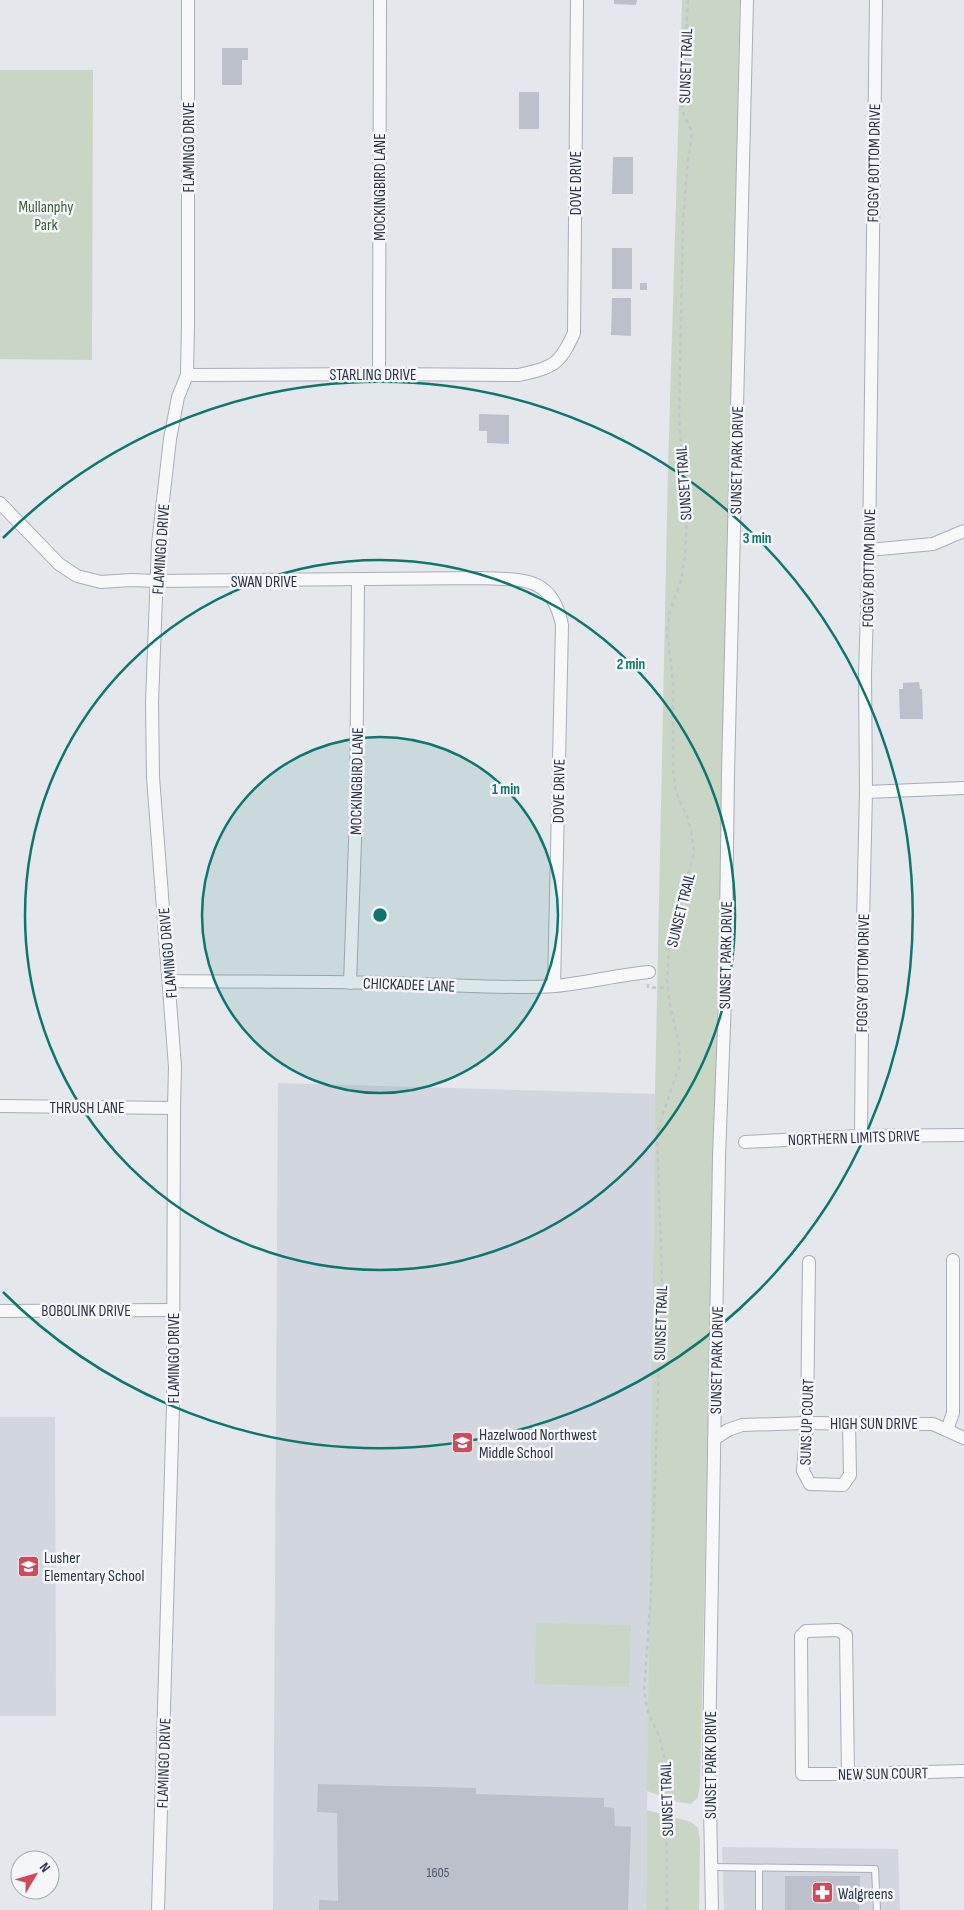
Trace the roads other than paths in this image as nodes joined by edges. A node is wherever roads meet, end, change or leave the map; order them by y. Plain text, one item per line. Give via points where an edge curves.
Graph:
1 (188, 0) edge
2 (380, 0) edge
3 (576, 0) edge
4 (747, 0) edge
5 (876, 0) edge
6 (557, 362) joint
7 (379, 374) junction
8 (186, 375) junction
9 (0, 503) edge
10 (964, 531) edge
11 (869, 550) junction
12 (358, 580) junction
13 (157, 581) junction
14 (553, 599) joint
15 (964, 788) edge
16 (866, 792) junction
17 (648, 972) dead end
18 (169, 982) junction
19 (350, 983) junction
20 (554, 986) junction
21 (0, 1106) edge
22 (174, 1108) junction
23 (964, 1135) edge
24 (861, 1136) junction
25 (745, 1142) dead end
26 (953, 1260) dead end
27 (809, 1262) dead end
28 (173, 1310) junction
29 (0, 1311) edge
30 (807, 1423) junction
31 (849, 1423) junction
32 (947, 1430) junction
33 (964, 1438) edge
34 (714, 1439) junction
35 (964, 1771) edge
36 (848, 1774) junction
37 (711, 1867) junction
38 (760, 1868) junction
39 (158, 1910) edge
40 (712, 1910) edge
41 (759, 1910) edge
42 (877, 1910) edge

1 - 8 street, FLAMINGO DRIVE
2 - 7 street, MOCKINGBIRD LANE
3 - 6 street, DOVE DRIVE via 574,333
4 - 34 street, SUNSET PARK DRIVE
5 - 11 street, FOGGY BOTTOM DRIVE
6 - 7 street, STARLING DRIVE via 539,371 519,375
7 - 8 street, STARLING DRIVE
8 - 13 street, FLAMINGO DRIVE via 178,397 170,440
9 - 13 street, SWAN DRIVE via 59,564 77,576 101,582
10 - 11 street via 933,544
11 - 16 street, FOGGY BOTTOM DRIVE
12 - 13 street, SWAN DRIVE
12 - 14 street, SWAN DRIVE via 523,580 541,587
12 - 19 street, MOCKINGBIRD LANE
13 - 18 street, FLAMINGO DRIVE via 152,702 153,778
14 - 20 street, DOVE DRIVE via 562,625
15 - 16 street
16 - 24 street, FOGGY BOTTOM DRIVE
17 - 20 street, CHICKADEE LANE
18 - 19 street, CHICKADEE LANE
18 - 22 street, FLAMINGO DRIVE via 175,1067
19 - 20 street, CHICKADEE LANE
21 - 22 street, THRUSH LANE
22 - 28 street, FLAMINGO DRIVE
23 - 24 street, NORTHERN LIMITS DRIVE
24 - 25 street, NORTHERN LIMITS DRIVE
26 - 32 street via 953,1413
27 - 30 street, SUNS UP COURT
28 - 29 street, BOBOLINK DRIVE
28 - 39 street, FLAMINGO DRIVE via 170,1539
30 - 31 street, HIGH SUN DRIVE
30 - 31 street, SUNS UP COURT via 803,1471 810,1484 843,1485 850,1475
30 - 34 street, HIGH SUN DRIVE via 742,1425
31 - 32 street, HIGH SUN DRIVE via 933,1424
32 - 33 street, HIGH SUN DRIVE
34 - 37 street, SUNSET PARK DRIVE via 709,1752
35 - 36 street, NEW SUN COURT
36 - 36 street, NEW SUN COURT via 802,1774 801,1636 806,1631 838,1630 846,1635
37 - 38 lane
37 - 40 street, SUNSET PARK DRIVE
38 - 41 lane
38 - 42 lane via 875,1869

